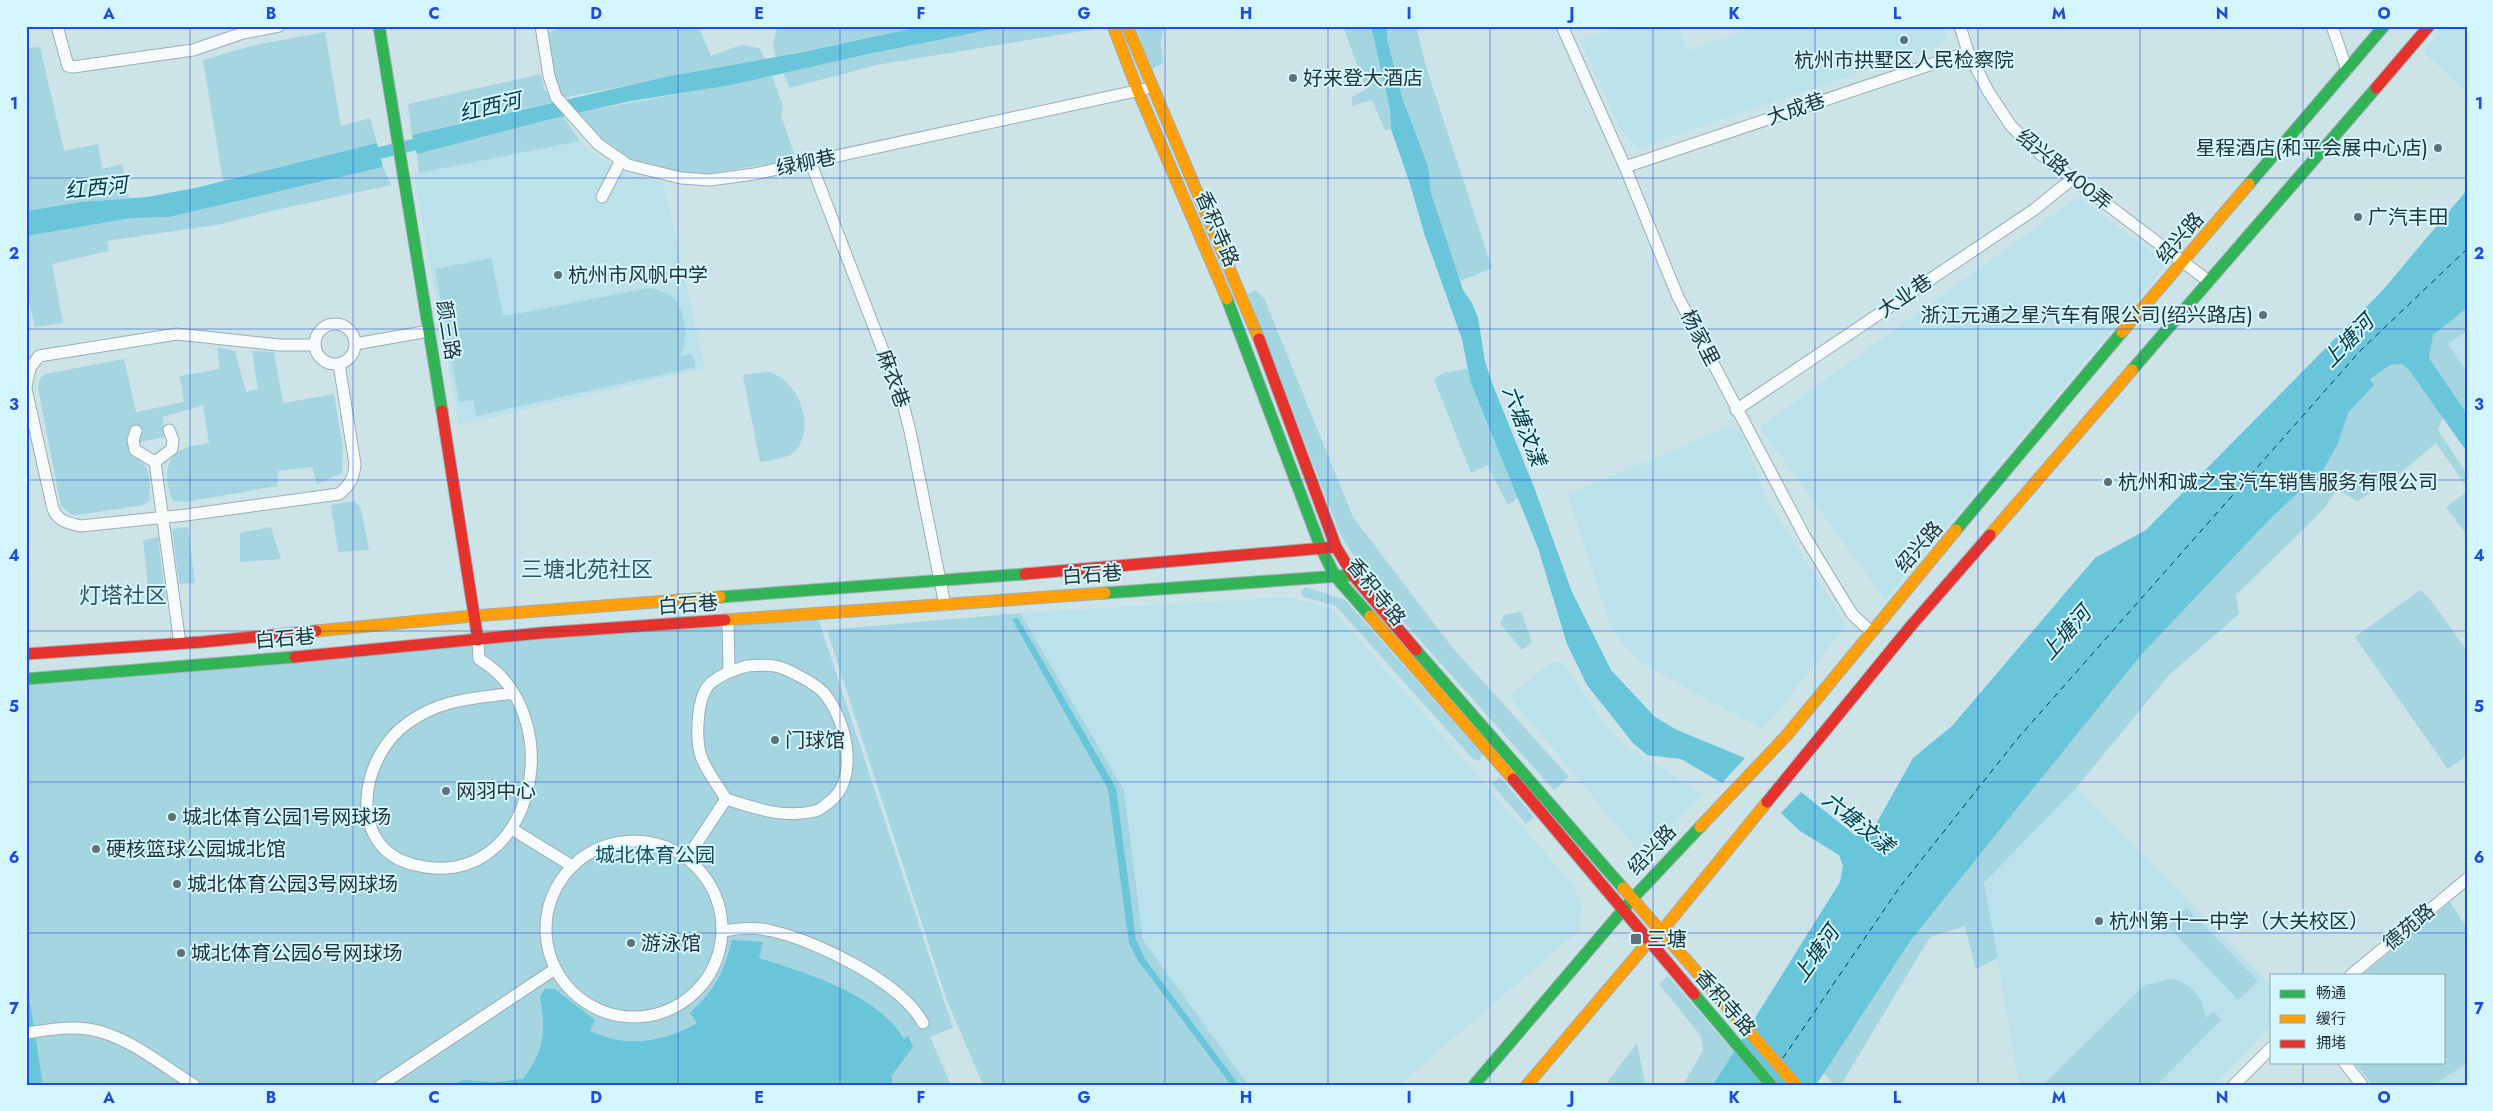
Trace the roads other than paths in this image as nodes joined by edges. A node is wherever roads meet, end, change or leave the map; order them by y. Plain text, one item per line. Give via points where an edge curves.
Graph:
1 (57, 26) edge
2 (279, 26) edge
3 (379, 26) edge
4 (541, 26) edge
5 (1113, 26) edge
6 (1127, 26) edge
7 (1562, 26) edge
8 (1960, 26) edge
9 (2332, 26) edge
10 (2384, 26) edge
11 (2429, 26) edge
12 (1968, 52) junction
13 (2347, 70) junction
14 (1153, 88) junction
15 (1138, 91) junction
16 (621, 160) junction
17 (810, 161) junction
18 (1625, 168) junction
19 (2072, 179) junction
20 (602, 197) dead end
21 (2183, 263) junction
22 (2207, 280) junction
23 (429, 331) junction
24 (355, 344) junction
25 (314, 345) junction
26 (339, 364) junction
27 (26, 387) edge
28 (1736, 410) junction
29 (169, 430) dead end
30 (136, 431) dead end
31 (155, 462) junction
32 (163, 517) junction
33 (1336, 547) junction
34 (1321, 548) junction
35 (1353, 574) junction
36 (1335, 576) junction
37 (940, 581) junction
38 (945, 605) junction
39 (473, 616) junction
40 (728, 621) junction
41 (1871, 632) junction
42 (478, 640) junction
43 (180, 644) junction
44 (26, 654) edge
45 (729, 671) junction
46 (26, 679) edge
47 (513, 693) junction
48 (726, 799) junction
49 (512, 829) junction
50 (688, 858) junction
51 (572, 866) junction
52 (2467, 879) edge
53 (1634, 897) junction
54 (1623, 909) junction
55 (723, 931) junction
56 (1661, 932) junction
57 (1649, 941) junction
58 (555, 969) junction
59 (2352, 974) edge
60 (923, 1023) dead end
61 (26, 1033) edge
62 (2270, 1048) edge
63 (2346, 1064) edge
64 (194, 1085) edge
65 (380, 1085) edge
66 (1474, 1085) edge
67 (1527, 1085) edge
68 (1771, 1085) edge
69 (1796, 1085) edge
70 (2234, 1085) edge
71 (2362, 1085) edge

1 - 2 street via 64,58 68,66 73,67 193,50 243,33
3 - 23 main road, 颜三路
4 - 16 street, 绿柳巷 via 549,76 556,97 598,144
5 - 15 main road, 香积寺路
6 - 14 main road, 香积寺路
7 - 18 street, 杨家里
8 - 12 street, 绍兴路400弄
9 - 13 street
10 - 13 main road, 绍兴路
11 - 22 main road
12 - 18 street, 大成巷
12 - 19 street, 绍兴路400弄 via 2011,126
13 - 21 main road, 绍兴路
14 - 15 street, 绿柳巷
14 - 33 main road, 香积寺路 via 1247,308
15 - 17 street, 绿柳巷
15 - 34 main road, 香积寺路 via 1241,330
16 - 17 street, 绿柳巷 via 656,174 710,180
16 - 20 street
17 - 37 street, 麻衣巷 via 902,400
18 - 28 street, 杨家里 via 1678,297
19 - 21 street, 绍兴路400弄
19 - 28 street, 大业巷 via 2035,209
21 - 22 street, 绍兴路400弄
21 - 41 main road, 绍兴路
22 - 56 main road via 1910,627
23 - 24 street
23 - 39 main road, 颜三路
24 - 25 street via 346,327 334,323 318,332
24 - 26 street via 351,357
25 - 26 street via 325,362
25 - 27 street via 279,345 177,334 39,356 30,368
26 - 32 street via 355,464 354,476 348,487 339,494 323,498
27 - 32 street via 56,516 64,522 82,526
28 - 41 street, 杨家里 via 1805,538 1852,614
29 - 31 street via 172,449
30 - 31 street via 133,440 135,450
31 - 32 street
32 - 43 street
33 - 34 main road, 白石巷
33 - 35 main road, 香积寺路
34 - 36 main road, 香积寺路
34 - 37 main road, 白石巷
35 - 36 main road, 白石巷
35 - 53 main road, 香积寺路 via 1404,637
36 - 38 main road, 白石巷
36 - 54 main road, 香积寺路
37 - 38 street, 麻衣巷
37 - 39 main road, 白石巷
38 - 40 main road, 白石巷
39 - 42 main road, 颜三路
39 - 43 main road, 白石巷
40 - 42 main road, 白石巷
40 - 45 street
41 - 53 main road, 绍兴路 via 1787,735
42 - 46 main road, 白石巷
42 - 47 street via 479,659 494,668
43 - 44 main road, 白石巷
45 - 48 street via 710,683 700,706 697,736 702,759
45 - 48 street via 747,666 775,666 823,691 836,710 848,768 835,798 816,811 780,814
47 - 49 street via 527,724 532,760 526,802
47 - 49 street via 443,703 408,722 392,735 380,752 370,775 366,800 368,817 380,842 403,862 417,866 446,868 462,865 481,857
48 - 50 street
49 - 51 street
50 - 51 street via 669,847 627,840 607,844
50 - 55 street via 714,890 721,910
51 - 58 street via 558,883 549,904 548,948
52 - 59 street, 德苑路
53 - 54 main road, 绍兴路
53 - 56 main road, 香积寺路
54 - 57 main road, 香积寺路
54 - 66 main road, 绍兴路
55 - 58 street via 719,954 705,982 676,1008 654,1016 630,1018 586,1004 568,988
55 - 60 street via 740,928 772,931 821,948 864,970 891,989 915,1009
56 - 57 main road
56 - 69 main road, 香积寺路
57 - 67 main road
57 - 68 main road, 香积寺路
58 - 65 street
61 - 64 street via 55,1029 89,1030 111,1036 132,1045
62 - 70 street
63 - 71 street

